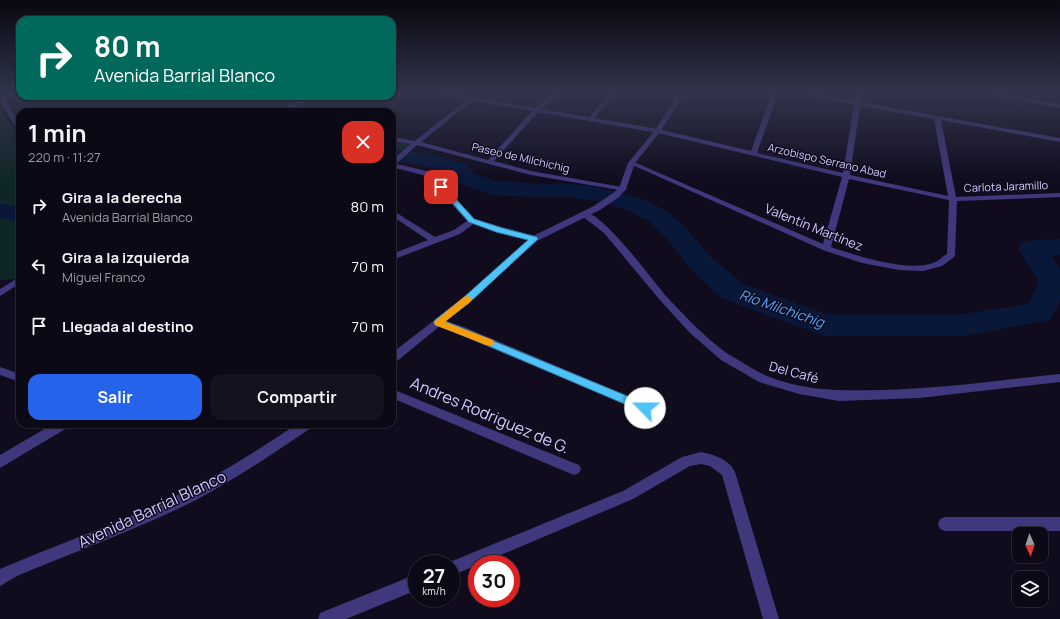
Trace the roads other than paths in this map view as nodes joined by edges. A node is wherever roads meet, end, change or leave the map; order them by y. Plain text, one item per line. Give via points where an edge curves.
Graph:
1 (443, 122) edge
2 (526, 122) edge
3 (602, 122) edge
4 (664, 122) edge
5 (765, 122) edge
6 (854, 122) edge
7 (938, 122) edge
8 (959, 122) edge
9 (658, 131) junction
10 (396, 140) edge
11 (1060, 140) edge
12 (414, 145) junction
13 (753, 154) junction
14 (396, 160) edge
15 (490, 161) junction
16 (632, 163) junction
17 (396, 164) edge
18 (846, 176) junction
19 (619, 192) junction
20 (1060, 195) edge
21 (953, 199) junction
22 (585, 214) junction
23 (396, 215) edge
24 (472, 221) junction
25 (534, 239) junction
26 (436, 241) junction
27 (826, 248) junction
28 (396, 256) edge
29 (16, 282) dead end
30 (0, 293) edge
31 (438, 322) junction
32 (396, 356) edge
33 (0, 371) edge
34 (16, 377) edge
35 (1060, 378) edge
36 (396, 395) edge
37 (645, 408) dead end
38 (56, 428) edge
39 (301, 428) edge
40 (0, 462) edge
41 (574, 469) dead end
42 (945, 524) dead end
43 (1060, 524) edge
44 (460, 564) edge
45 (4, 573) edge
46 (408, 586) edge
47 (328, 619) edge
48 (771, 619) edge

1 - 12 street
2 - 15 street
3 - 9 street, Arzobispo Serrano Abad
4 - 9 street
5 - 13 street
6 - 18 street
7 - 21 street, Valentín Martínez
8 - 11 street
9 - 13 street, Arzobispo Serrano Abad
9 - 16 street
10 - 12 street, Paseo de Milchichig
12 - 14 street
12 - 15 street, Paseo de Milchichig
13 - 18 street, Arzobispo Serrano Abad
15 - 19 street, Paseo de Milchichig
16 - 19 street
16 - 27 street, Valentín Martínez
17 - 24 street via 429,174
18 - 21 street, Arzobispo Serrano Abad
18 - 27 street
19 - 22 street
20 - 21 street, Carlota Jaramillo
21 - 27 street, Valentín Martínez via 951,256 939,264 922,268 899,267 865,261
22 - 25 street
22 - 35 street, Del Café via 607,231 662,297 694,330 725,357 763,379 799,390 839,396 919,394
23 - 26 street
24 - 25 street
24 - 26 street via 457,232
25 - 31 street
26 - 28 street
29 - 30 street
31 - 32 street
31 - 37 street
33 - 34 street
36 - 41 street, Andres Rodriguez de G.
38 - 40 street
39 - 45 street, Avenida Barrial Blanco via 254,460 190,495
42 - 43 street
44 - 48 street via 628,495 687,461 702,458 714,461 728,472
46 - 47 street

